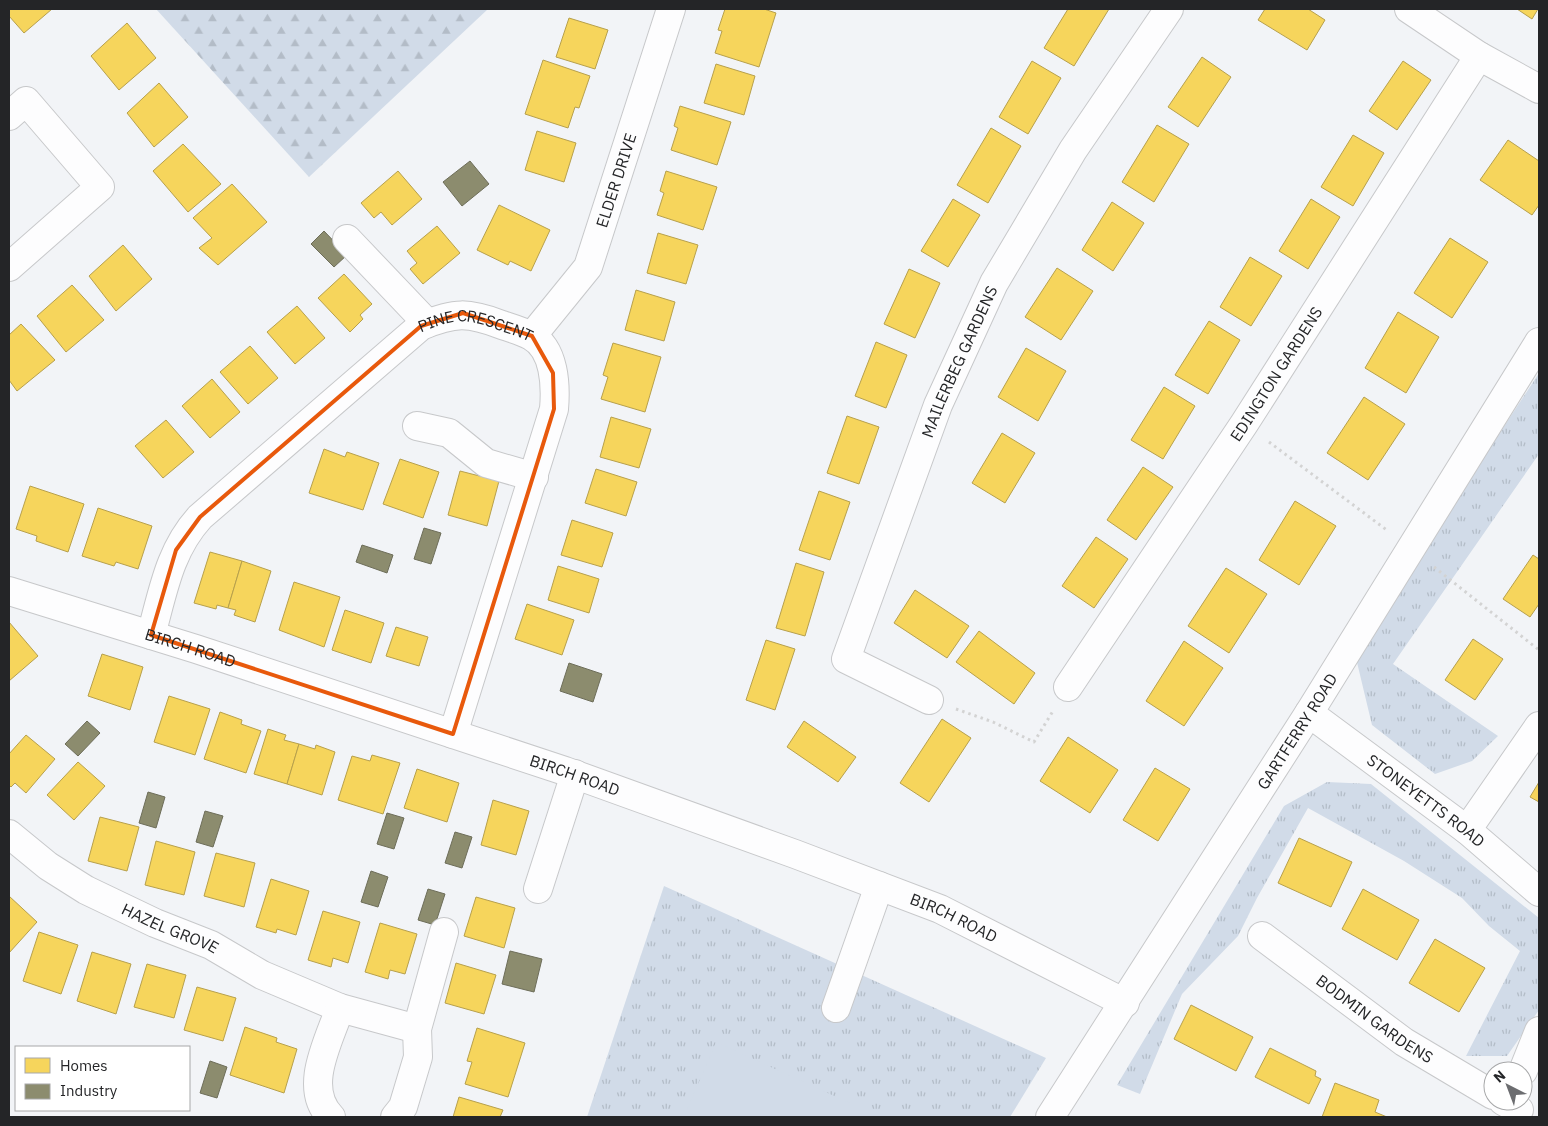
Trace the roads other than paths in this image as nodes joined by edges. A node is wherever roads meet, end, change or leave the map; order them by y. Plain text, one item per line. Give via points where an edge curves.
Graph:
1 (670, 9) edge
2 (1169, 9) edge
3 (1409, 9) edge
4 (1479, 56) junction
5 (1539, 89) edge
6 (9, 116) edge
7 (348, 239) dead end
8 (11, 260) edge
9 (428, 323) junction
10 (532, 336) junction
11 (1539, 342) edge
12 (417, 426) dead end
13 (534, 477) junction
14 (9, 591) edge
15 (151, 635) junction
16 (1068, 687) road end
17 (929, 700) road end
18 (1309, 713) junction
19 (1539, 726) edge
20 (453, 734) junction
21 (575, 774) junction
22 (1467, 830) junction
23 (9, 834) edge
24 (879, 886) junction
25 (538, 889) dead end
26 (1539, 892) edge
27 (444, 932) dead end
28 (1262, 936) dead end
29 (1124, 1003) junction
30 (340, 1008) junction
31 (836, 1008) dead end
32 (417, 1029) junction
33 (1539, 1031) edge
34 (1527, 1061) edge
35 (1483, 1089) edge
36 (331, 1117) edge
37 (395, 1117) edge
38 (1050, 1117) edge

1 - 10 street, ELDER DRIVE via 588,267
2 - 17 street, MAILERBEG GARDENS via 1073,150 994,284 938,405 846,659
3 - 4 street
4 - 5 street
4 - 16 street, EDINGTON GARDENS via 1244,424
6 - 8 street via 26,101 100,187
7 - 9 street
9 - 10 street, PINE CRESCENT via 463,313
9 - 15 street, PINE CRESCENT via 401,342 191,527 176,550
10 - 13 street, PINE CRESCENT via 549,359 556,387 554,409
11 - 18 street, GARTFERRY ROAD
12 - 13 street via 449,433 486,463
13 - 20 street, PINE CRESCENT
14 - 15 street, BIRCH ROAD
15 - 20 street, BIRCH ROAD
18 - 22 street, STONEYETTS ROAD
18 - 29 street, GARTFERRY ROAD
19 - 22 street
20 - 21 street, BIRCH ROAD
21 - 24 street, BIRCH ROAD
21 - 25 street
22 - 26 street, STONEYETTS ROAD
23 - 30 street, HAZEL GROVE via 48,866 86,890 211,945 262,975
24 - 29 street, BIRCH ROAD via 940,909
24 - 31 street
27 - 32 street
28 - 35 street, BODMIN GARDENS via 1404,1042
29 - 38 street, GARTFERRY ROAD
30 - 32 street, HAZEL GROVE
30 - 36 street via 317,1085 319,1098
32 - 37 street via 418,1057 403,1107
33 - 34 street

